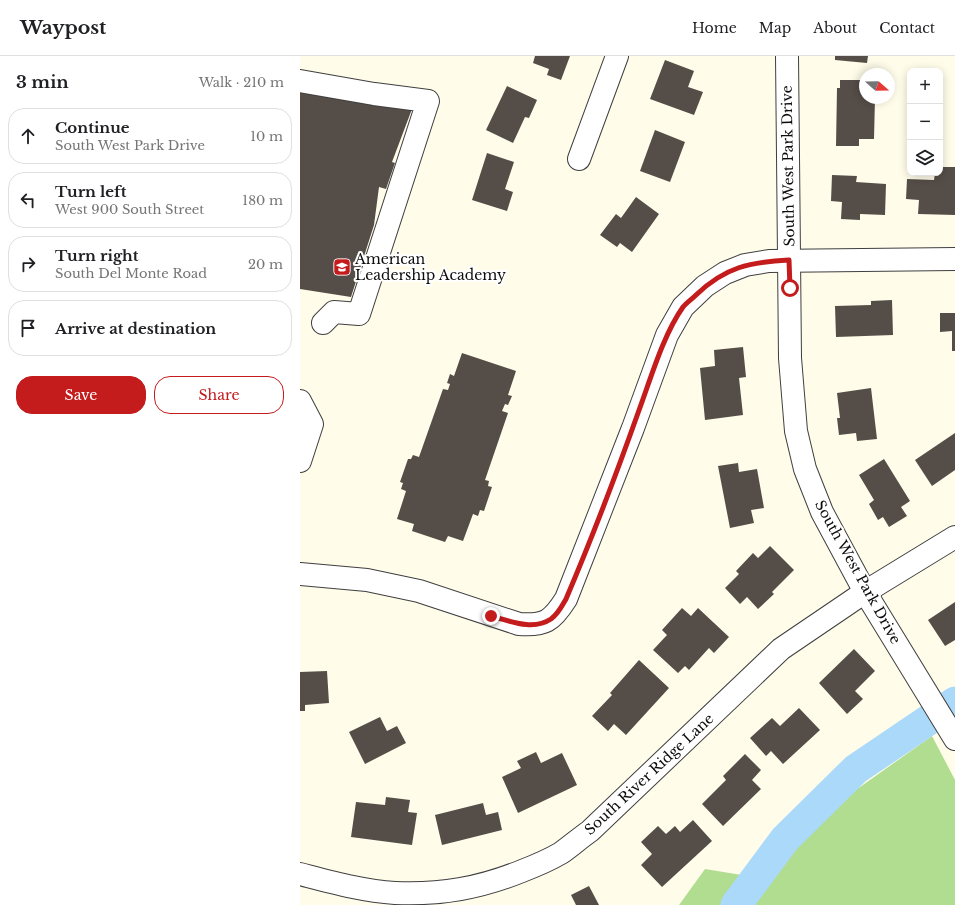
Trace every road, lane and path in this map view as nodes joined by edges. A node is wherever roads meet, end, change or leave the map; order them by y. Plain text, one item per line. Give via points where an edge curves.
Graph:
1 (617, 56) edge
2 (787, 56) edge
3 (300, 81) edge
4 (579, 159) dead end
5 (955, 259) edge
6 (789, 260) junction
7 (323, 323) dead end
8 (300, 401) edge
9 (300, 461) edge
10 (955, 537) edge
11 (300, 574) edge
12 (865, 592) junction
13 (955, 739) edge
14 (300, 874) edge

1 - 4 street
2 - 6 street, South West Park Drive
3 - 7 street via 428,101 359,314 334,312
5 - 6 street
6 - 11 street via 745,265 725,273 705,286 683,307 667,335 566,599 552,618 544,623 519,624 419,591 367,580
6 - 12 street, South West Park Drive via 790,358 796,431 805,469 822,512
8 - 9 street via 312,424
10 - 12 street, South River Ridge Lane
12 - 13 street, South West Park Drive
12 - 14 street, South River Ridge Lane via 781,650 590,831 560,853 531,868 469,888 432,893 394,893

